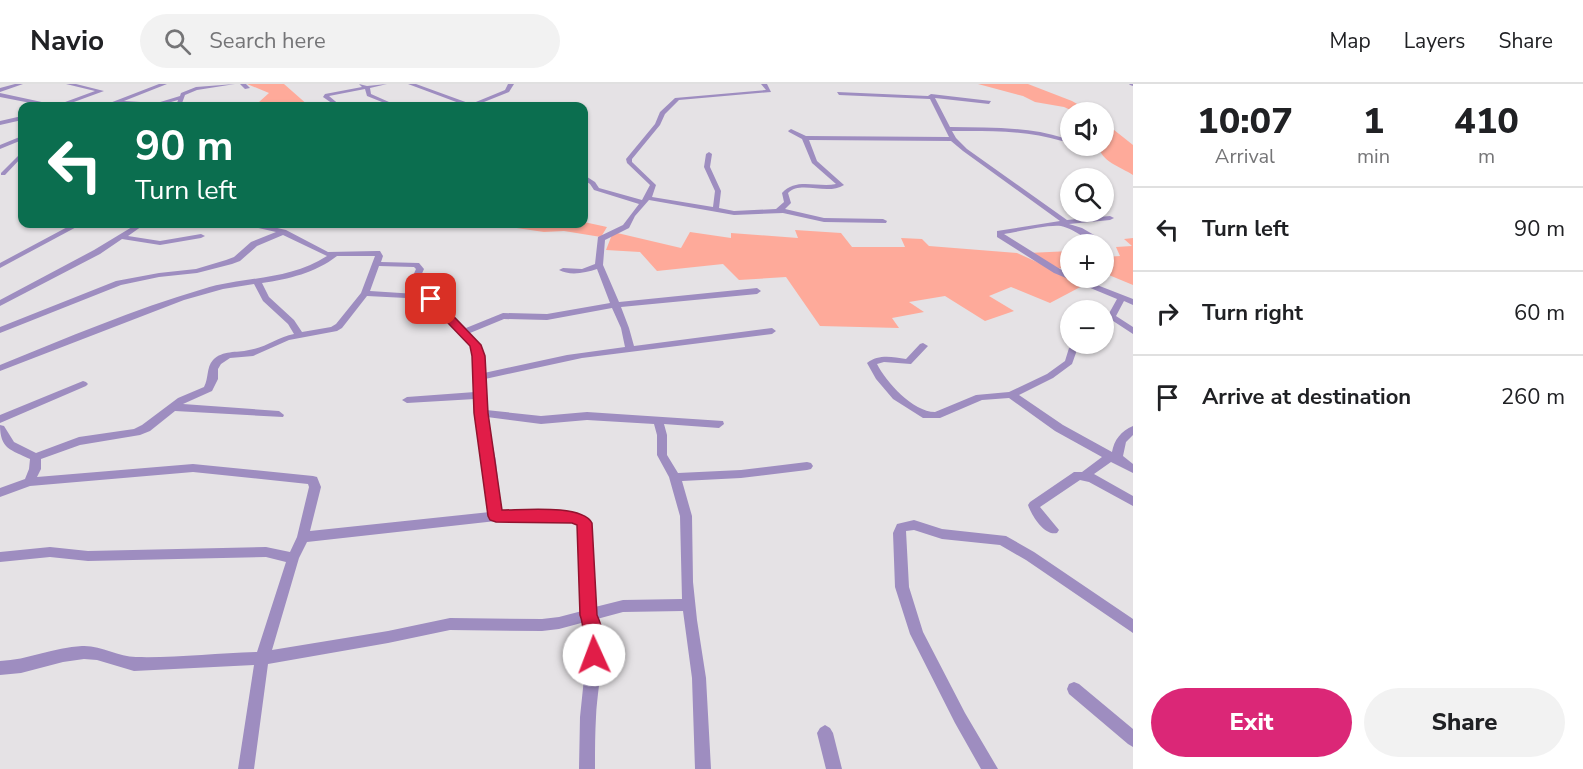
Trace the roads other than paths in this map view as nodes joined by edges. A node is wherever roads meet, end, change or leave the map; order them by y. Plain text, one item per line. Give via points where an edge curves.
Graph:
1 (20, 84) edge
2 (69, 84) edge
3 (164, 84) edge
4 (232, 84) edge
5 (384, 84) edge
6 (411, 84) edge
7 (511, 84) edge
8 (764, 84) edge
9 (364, 86) edge
10 (0, 90) edge
11 (839, 93) dead end
12 (0, 95) edge
13 (182, 98) junction
14 (932, 98) junction
15 (32, 102) edge
16 (70, 102) edge
17 (118, 102) edge
18 (168, 102) edge
19 (180, 102) edge
20 (333, 102) edge
21 (386, 102) edge
22 (456, 102) edge
23 (482, 102) edge
24 (989, 102) dead end
25 (18, 119) edge
26 (0, 123) edge
27 (948, 129) junction
28 (791, 131) dead end
29 (805, 138) junction
30 (1060, 138) edge
31 (953, 139) junction
32 (18, 140) edge
33 (0, 148) edge
34 (18, 151) edge
35 (709, 154) dead end
36 (18, 157) edge
37 (3, 174) dead end
38 (588, 180) edge
39 (646, 200) junction
40 (716, 208) junction
41 (778, 211) junction
42 (882, 221) dead end
43 (1073, 222) edge
44 (1064, 223) junction
45 (71, 228) edge
46 (135, 228) edge
47 (268, 228) edge
48 (283, 232) junction
49 (1086, 234) edge
50 (201, 236) dead end
51 (121, 237) junction
52 (334, 255) junction
53 (378, 264) junction
54 (599, 265) junction
55 (0, 266) edge
56 (563, 270) dead end
57 (1060, 272) edge
58 (257, 282) junction
59 (1100, 288) edge
60 (757, 291) dead end
61 (365, 293) junction
62 (423, 297) junction
63 (1122, 297) junction
64 (1133, 302) edge
65 (0, 303) edge
66 (614, 305) junction
67 (0, 330) edge
68 (772, 331) dead end
69 (1133, 331) edge
70 (465, 332) junction
71 (299, 335) junction
72 (923, 346) dead end
73 (630, 349) junction
74 (1072, 354) edge
75 (0, 368) edge
76 (479, 377) junction
77 (83, 384) dead end
78 (479, 395) junction
79 (1011, 395) junction
80 (407, 400) dead end
81 (173, 407) junction
82 (481, 413) junction
83 (279, 415) dead end
84 (0, 419) edge
85 (658, 420) junction
86 (719, 424) dead end
87 (0, 429) edge
88 (1133, 430) edge
89 (36, 457) junction
90 (1110, 457) junction
91 (1123, 463) junction
92 (807, 466) dead end
93 (1133, 469) edge
94 (1084, 476) junction
95 (675, 477) junction
96 (29, 482) junction
97 (0, 493) edge
98 (1133, 501) edge
99 (496, 516) junction
100 (1053, 530) dead end
101 (303, 537) junction
102 (0, 557) edge
103 (293, 558) junction
104 (690, 605) junction
105 (589, 615) junction
106 (1132, 624) edge
107 (262, 658) junction
108 (0, 669) edge
109 (1074, 689) dead end
110 (825, 733) dead end
111 (1133, 739) edge
112 (246, 769) edge
113 (586, 769) edge
114 (703, 769) edge
115 (834, 769) edge
116 (990, 769) edge

1 - 10 street
2 - 16 street via 101,91
3 - 17 street
4 - 13 street via 191,90
5 - 9 street
6 - 22 street
7 - 23 street via 507,91
8 - 39 street via 769,91 677,99 662,113 658,124 629,159 653,184
9 - 20 street via 327,95
9 - 21 street via 369,95
11 - 14 street
12 - 15 street
13 - 18 street
13 - 19 street
14 - 24 street
14 - 27 street
25 - 26 street
27 - 30 street via 1017,131
27 - 31 street
28 - 29 street
29 - 31 street
29 - 41 street via 814,162 841,185 790,187 785,193 788,203
31 - 44 street
32 - 33 street
33 - 34 street
35 - 40 street via 707,167 718,191
36 - 37 street
38 - 39 street via 596,189
39 - 40 street
39 - 54 street via 626,226 601,239
40 - 41 street via 743,213
41 - 42 street via 824,220
43 - 44 street
44 - 49 street
44 - 57 street via 1000,233
45 - 55 street
46 - 51 street
47 - 48 street
48 - 52 street
48 - 67 street via 261,240 229,262 119,284
50 - 51 street via 160,243
51 - 65 street
52 - 53 street via 377,253
52 - 58 street via 296,274
53 - 61 street
53 - 62 street via 419,267 413,285
54 - 56 street via 583,271
54 - 66 street
58 - 71 street via 267,300 291,320
58 - 75 street via 209,290
59 - 63 street
60 - 66 street
61 - 62 street
61 - 71 street via 339,326
62 - 70 street via 431,299
63 - 64 street
63 - 69 street via 1111,317
66 - 70 street via 547,316 503,316
66 - 73 street
68 - 73 street
70 - 76 street via 476,345
71 - 81 street via 258,352 223,357 213,369 212,385
72 - 79 street via 908,362 883,359 872,363 888,388 919,412 936,416 980,397
73 - 76 street
74 - 79 street via 1064,368
76 - 78 street
77 - 84 street
78 - 80 street
78 - 82 street
79 - 90 street
81 - 83 street
81 - 89 street via 136,432 79,441
82 - 85 street via 541,420 586,416
82 - 99 street
85 - 86 street
85 - 95 street via 662,456
87 - 89 street via 10,445
88 - 91 street via 1125,434 1119,445 1118,457
89 - 96 street
90 - 91 street
90 - 94 street
91 - 93 street
92 - 95 street
94 - 98 street
94 - 100 street via 1074,477 1034,505
95 - 104 street via 686,516
96 - 97 street
96 - 101 street via 193,468 313,480 315,487
99 - 101 street
99 - 105 street via 582,520 586,529
101 - 103 street
102 - 103 street via 50,552 88,556 266,552
103 - 107 street
104 - 105 street via 623,606
104 - 114 street via 699,678
105 - 107 street via 542,625 450,624
105 - 113 street via 595,640
106 - 116 street via 1002,540 942,534 914,525 901,527 902,587 917,634
107 - 108 street via 134,664 83,652 26,667
107 - 112 street
109 - 111 street
110 - 115 street

